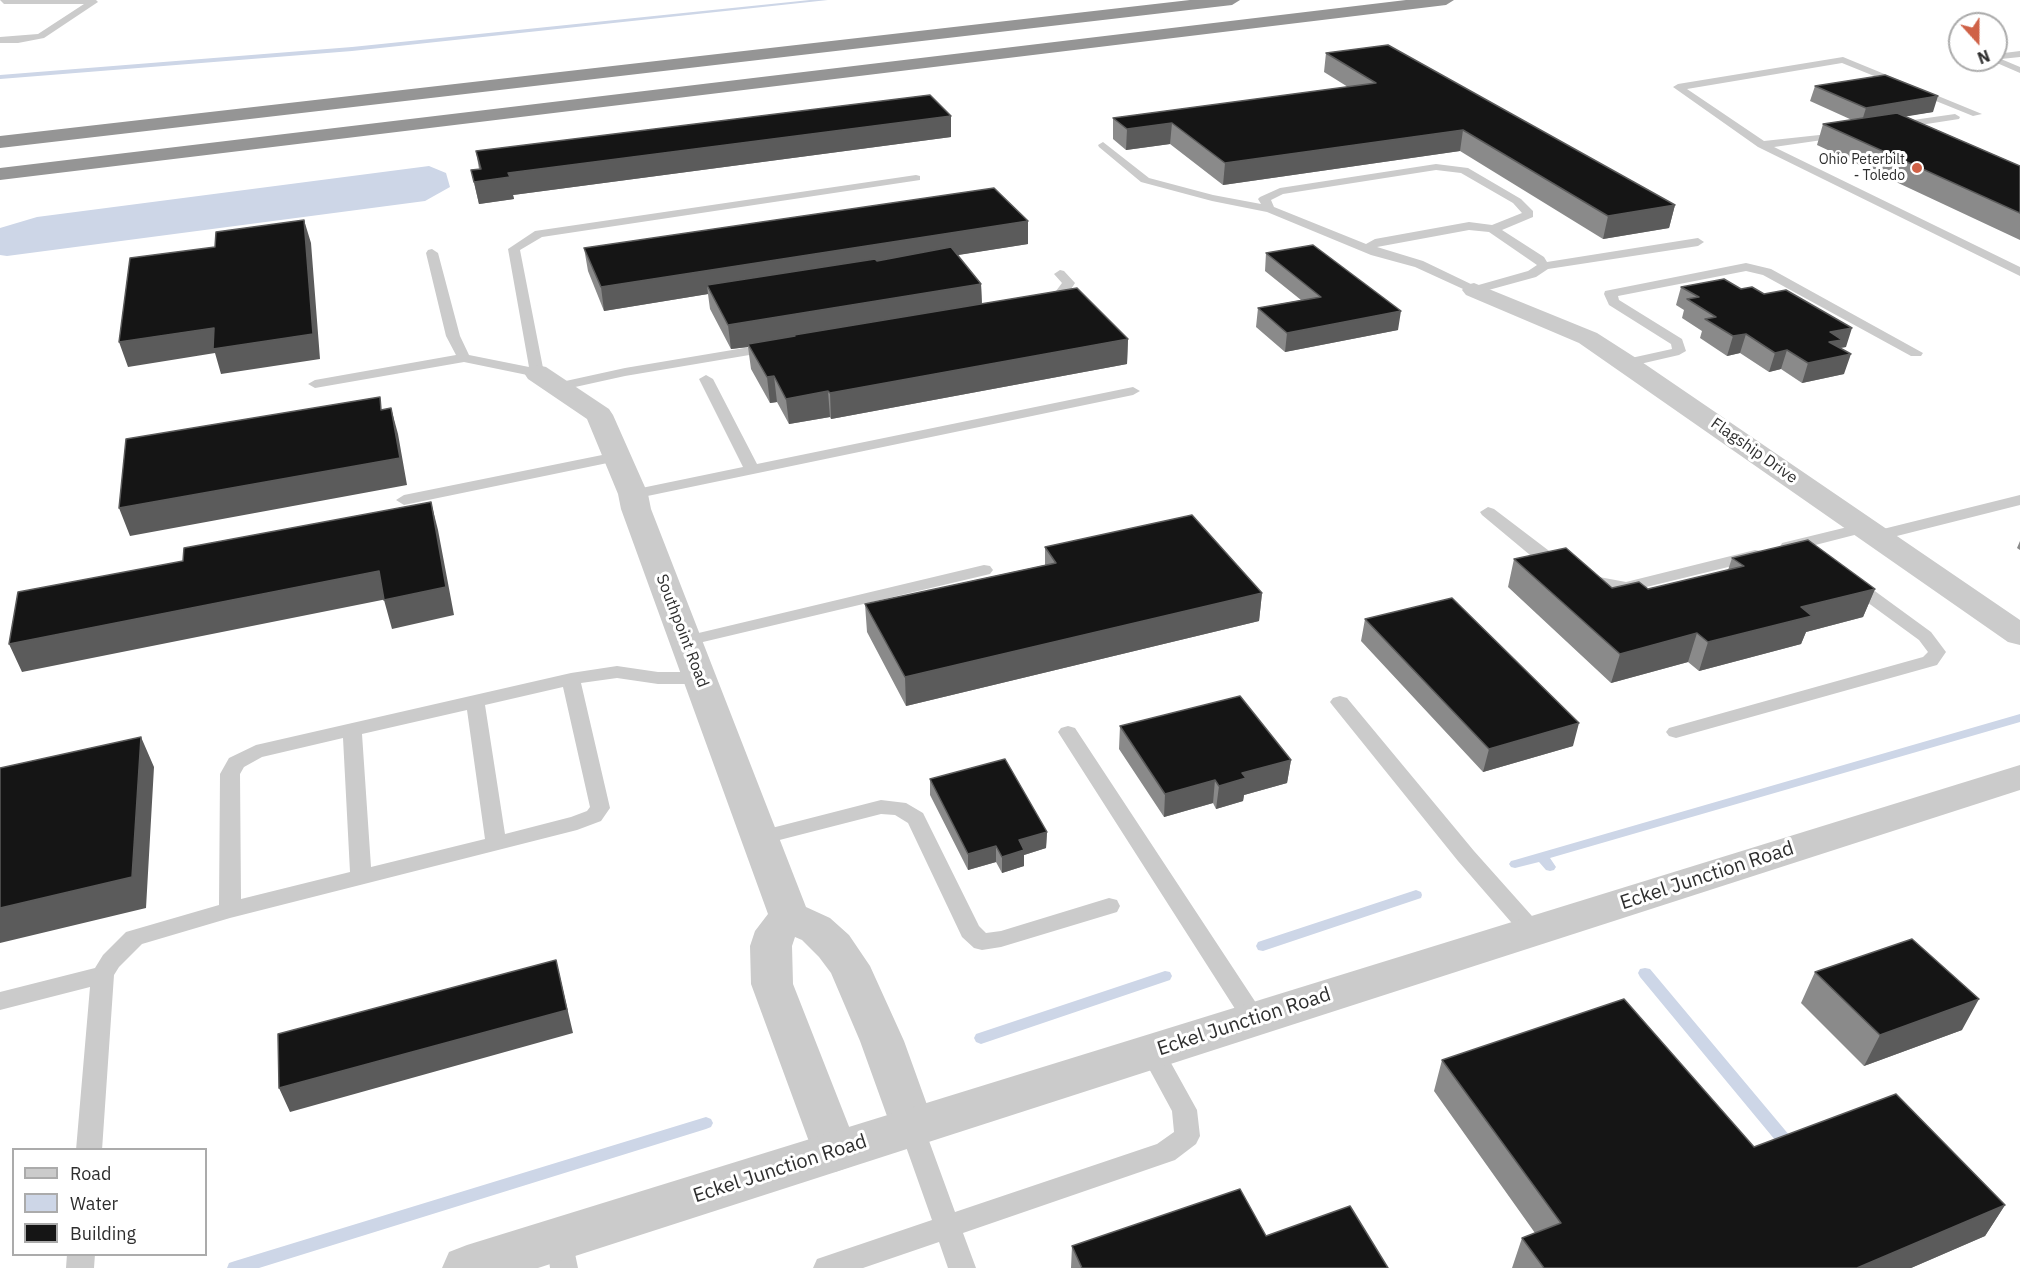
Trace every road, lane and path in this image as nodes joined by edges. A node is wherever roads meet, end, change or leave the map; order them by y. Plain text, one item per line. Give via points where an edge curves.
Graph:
1 (5, 0) edge
2 (1232, 0) edge
3 (1446, 0) edge
4 (0, 3) edge
5 (1178, 32) junction
6 (0, 40) edge
7 (609, 72) junction
8 (1977, 114) dead end
9 (1954, 117) dead end
10 (0, 125) edge
11 (1853, 132) edge
12 (1921, 134) edge
13 (0, 142) edge
14 (1103, 145) dead end
15 (1762, 146) junction
16 (0, 174) edge
17 (916, 178) dead end
18 (0, 191) edge
19 (1270, 209) junction
20 (1493, 229) junction
21 (1698, 242) dead end
22 (1375, 252) junction
23 (432, 253) dead end
24 (1544, 266) junction
25 (2020, 272) edge
26 (1060, 274) dead end
27 (1474, 290) junction
28 (1029, 304) edge
29 (786, 345) edge
30 (1916, 353) dead end
31 (464, 358) junction
32 (1628, 363) junction
33 (706, 379) dead end
34 (547, 380) junction
35 (315, 384) dead end
36 (1133, 391) dead end
37 (617, 457) junction
38 (752, 469) junction
39 (633, 494) junction
40 (404, 500) dead end
41 (2020, 500) edge
42 (1488, 512) dead end
43 (1871, 532) junction
44 (1799, 544) junction
45 (1818, 558) edge
46 (984, 570) dead end
47 (1838, 573) edge
48 (2020, 635) edge
49 (686, 641) junction
50 (700, 678) junction
51 (570, 679) junction
52 (475, 702) junction
53 (1340, 702) dead end
54 (352, 730) junction
55 (1068, 732) dead end
56 (1676, 732) dead end
57 (2020, 777) edge
58 (760, 838) junction
59 (496, 843) junction
60 (361, 877) junction
61 (1109, 906) dead end
62 (230, 910) junction
63 (789, 917) junction
64 (1532, 931) junction
65 (103, 975) junction
66 (0, 1001) edge
67 (1254, 1019) junction
68 (1152, 1052) junction
69 (912, 1127) junction
70 (89, 1148) edge
71 (835, 1152) junction
72 (947, 1227) junction
73 (561, 1253) edge
74 (467, 1268) edge
75 (828, 1268) edge
76 (962, 1268) edge

1 - 4 lane
1 - 6 lane via 94,2 41,36
2 - 7 highway
3 - 5 highway
5 - 16 highway
5 - 18 highway
7 - 10 highway
7 - 13 highway
8 - 15 lane via 1843,60 1678,87
9 - 12 lane via 1893,126
11 - 15 lane
14 - 19 lane via 1145,180
15 - 25 lane
17 - 34 lane via 539,234 514,249
19 - 20 lane via 1264,199 1280,191 1437,167 1464,170 1517,201 1529,214
19 - 22 lane
20 - 22 lane via 1469,226 1375,243 1370,247
20 - 24 lane
21 - 24 lane
22 - 27 lane via 1419,264
23 - 31 lane via 453,336
24 - 27 lane via 1532,274
26 - 28 lane via 1069,283 1061,294
27 - 32 street, Flagship Drive via 1588,339
29 - 34 lane via 625,372
30 - 32 lane via 1767,272 1746,267 1611,294 1614,302 1677,342 1679,351
31 - 34 lane
31 - 35 lane
32 - 43 street, Flagship Drive
33 - 38 lane
34 - 37 street, Southpoint Road via 599,415
36 - 38 lane
37 - 39 street, Southpoint Road
37 - 40 lane
38 - 39 lane
39 - 49 street, Southpoint Road
41 - 43 lane
42 - 44 lane via 1560,568 1590,582 1626,586
43 - 44 lane
43 - 48 street, Flagship Drive
44 - 45 lane
46 - 49 lane
47 - 56 lane via 1925,636 1937,652 1930,661
49 - 50 street, Southpoint Road
50 - 51 lane via 658,678 617,672
50 - 58 street, Southpoint Road
51 - 52 lane
51 - 59 lane via 600,808 594,816 577,823
52 - 54 lane
52 - 59 lane
53 - 64 lane
54 - 60 lane
54 - 62 lane via 256,752 236,763 230,774
55 - 67 lane
57 - 64 street, Eckel Junction Road
58 - 61 lane via 881,807 899,808 916,818 970,931 982,942
58 - 63 street, Southpoint Road
59 - 60 lane
60 - 62 lane
62 - 65 lane via 134,938
63 - 69 street via 816,929 849,966 882,1041
63 - 71 street via 776,931 771,946 772,984
64 - 67 street, Eckel Junction Road
65 - 66 lane
65 - 70 lane
67 - 68 street, Eckel Junction Road
68 - 69 street, Eckel Junction Road
68 - 72 lane via 1184,1110 1187,1136 1166,1152
69 - 71 street, Eckel Junction Road
69 - 72 lane
71 - 73 street, Eckel Junction Road
72 - 75 lane
72 - 76 lane
73 - 74 street, Eckel Junction Road

